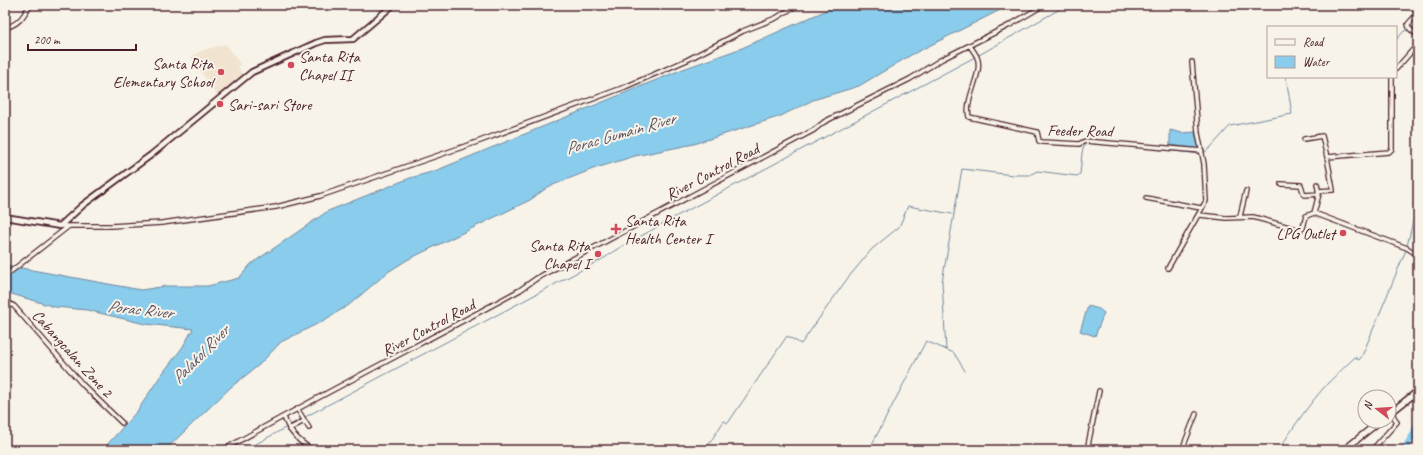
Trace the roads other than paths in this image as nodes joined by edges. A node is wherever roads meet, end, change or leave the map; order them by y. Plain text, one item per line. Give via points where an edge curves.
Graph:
1 (30, 5) edge
2 (393, 5) edge
3 (798, 5) edge
4 (1044, 5) edge
5 (1418, 13) edge
6 (5, 28) edge
7 (1418, 36) edge
8 (1418, 44) edge
9 (970, 46) junction
10 (1192, 62) dead end
11 (1397, 68) edge
12 (1392, 78) edge
13 (1304, 139) dead end
14 (1202, 153) junction
15 (1327, 157) junction
16 (1281, 184) dead end
17 (1317, 184) dead end
18 (1246, 191) dead end
19 (1319, 193) junction
20 (1146, 198) dead end
21 (1200, 208) junction
22 (1314, 213) junction
23 (1200, 214) junction
24 (1240, 216) junction
25 (5, 217) edge
26 (60, 226) junction
27 (70, 226) junction
28 (1417, 254) edge
29 (1168, 268) dead end
30 (5, 276) edge
31 (5, 308) edge
32 (1418, 390) edge
33 (1099, 391) dead end
34 (1413, 395) junction
35 (1418, 401) edge
36 (1397, 408) edge
37 (298, 410) junction
38 (1196, 414) dead end
39 (284, 417) junction
40 (304, 421) junction
41 (122, 423) dead end
42 (309, 428) dead end
43 (289, 429) junction
44 (1370, 429) edge
45 (1391, 429) edge
46 (223, 450) edge
47 (313, 450) edge
48 (1087, 450) edge
49 (1182, 450) edge
50 (1344, 450) edge
51 (1372, 450) edge

1 - 6 street via 16,25
2 - 26 street via 353,39 325,40 252,72
3 - 27 street via 776,18 625,87 480,141 320,196 276,207 162,223
4 - 9 street, River Control Road
5 - 7 street via 1408,24
8 - 11 street
9 - 14 street, Feeder Road via 978,57 978,65 970,96 969,117 1037,132 1039,141 1042,142 1101,142
9 - 37 street, River Control Road via 824,122 807,134 537,278 520,290
10 - 14 street
12 - 15 street via 1392,149 1389,152
13 - 15 street via 1322,136
14 - 21 street via 1206,197
15 - 19 street via 1332,190
16 - 19 street via 1301,185 1304,195
17 - 19 street
18 - 24 street
19 - 22 street
20 - 21 street
21 - 23 street
22 - 24 street via 1306,216 1300,230
22 - 28 street
23 - 24 street via 1226,218
23 - 29 street
25 - 26 street
26 - 27 street
27 - 30 street
31 - 41 street, Cabangcalan Zone 2 via 10,304 14,306 83,385
32 - 34 main road
33 - 48 street
34 - 35 street
34 - 36 main road
37 - 39 street, River Control Road
37 - 40 street
38 - 49 street
39 - 43 street
39 - 46 street, River Control Road
40 - 42 street
40 - 43 street
43 - 47 street
44 - 50 main road
45 - 51 street

